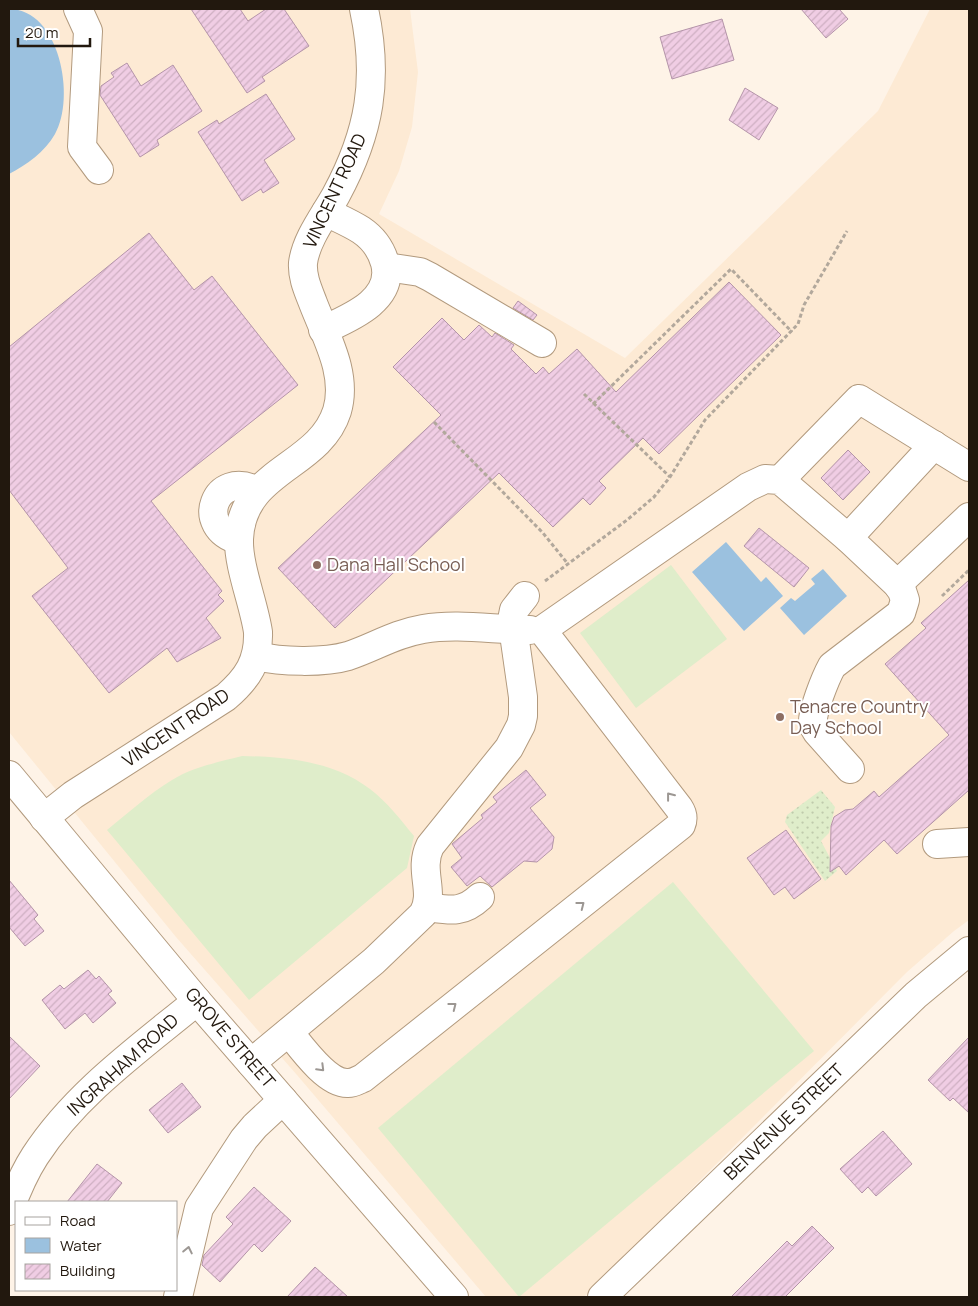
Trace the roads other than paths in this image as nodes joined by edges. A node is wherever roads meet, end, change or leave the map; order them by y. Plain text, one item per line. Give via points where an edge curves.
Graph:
1 (78, 9) edge
2 (364, 9) edge
3 (99, 170) dead end
4 (326, 212) junction
5 (386, 267) junction
6 (323, 330) junction
7 (542, 343) dead end
8 (934, 445) junction
9 (969, 467) edge
10 (780, 480) junction
11 (969, 517) edge
12 (848, 538) junction
13 (897, 584) junction
14 (525, 596) road end
15 (513, 630) junction
16 (542, 630) junction
17 (257, 656) junction
18 (850, 769) dead end
19 (9, 775) edge
20 (44, 818) junction
21 (969, 842) edge
22 (937, 844) dead end
23 (480, 898) dead end
24 (427, 907) junction
25 (969, 951) edge
26 (197, 1000) junction
27 (289, 1032) junction
28 (251, 1063) junction
29 (283, 1100) junction
30 (14, 1183) edge
31 (9, 1211) edge
32 (178, 1297) edge
33 (454, 1297) edge
34 (602, 1297) edge

1 - 3 street via 88,31 82,147
2 - 4 street, VINCENT ROAD via 371,59 369,108 354,156
4 - 5 street via 369,236 383,254
4 - 6 street, VINCENT ROAD via 303,262 305,283
5 - 6 street via 386,278 377,296 357,314
5 - 7 street via 420,272
6 - 17 street, VINCENT ROAD via 339,374 336,414 330,426 301,458 257,491 240,528 239,552 258,632
8 - 9 street
8 - 10 street via 859,399
8 - 12 street
10 - 12 street
10 - 16 street via 765,479 748,487
11 - 13 street
12 - 13 street
13 - 18 street via 905,600 901,613 832,666 814,717 817,732
14 - 15 street via 514,610
15 - 16 street
15 - 17 street via 421,629 385,639 334,660
15 - 24 street via 523,697 521,725 509,748 430,846 425,860
27 -> 16 street via 328,1075 346,1083 355,1082 681,825 683,814 679,808
17 - 20 street, VINCENT ROAD via 244,680 226,697 72,796
19 - 20 street, GROVE STREET
20 - 26 street, GROVE STREET
21 - 22 street
23 - 24 street via 460,910
24 - 27 street via 385,951
25 - 34 street, BENVENUE STREET via 916,995
26 - 28 street, GROVE STREET
26 - 30 street, INGRAHAM ROAD via 78,1103
27 - 28 street
28 - 29 street, GROVE STREET
32 -> 29 street via 198,1208 244,1139
29 - 33 street, GROVE STREET
30 - 31 street, INGRAHAM ROAD

